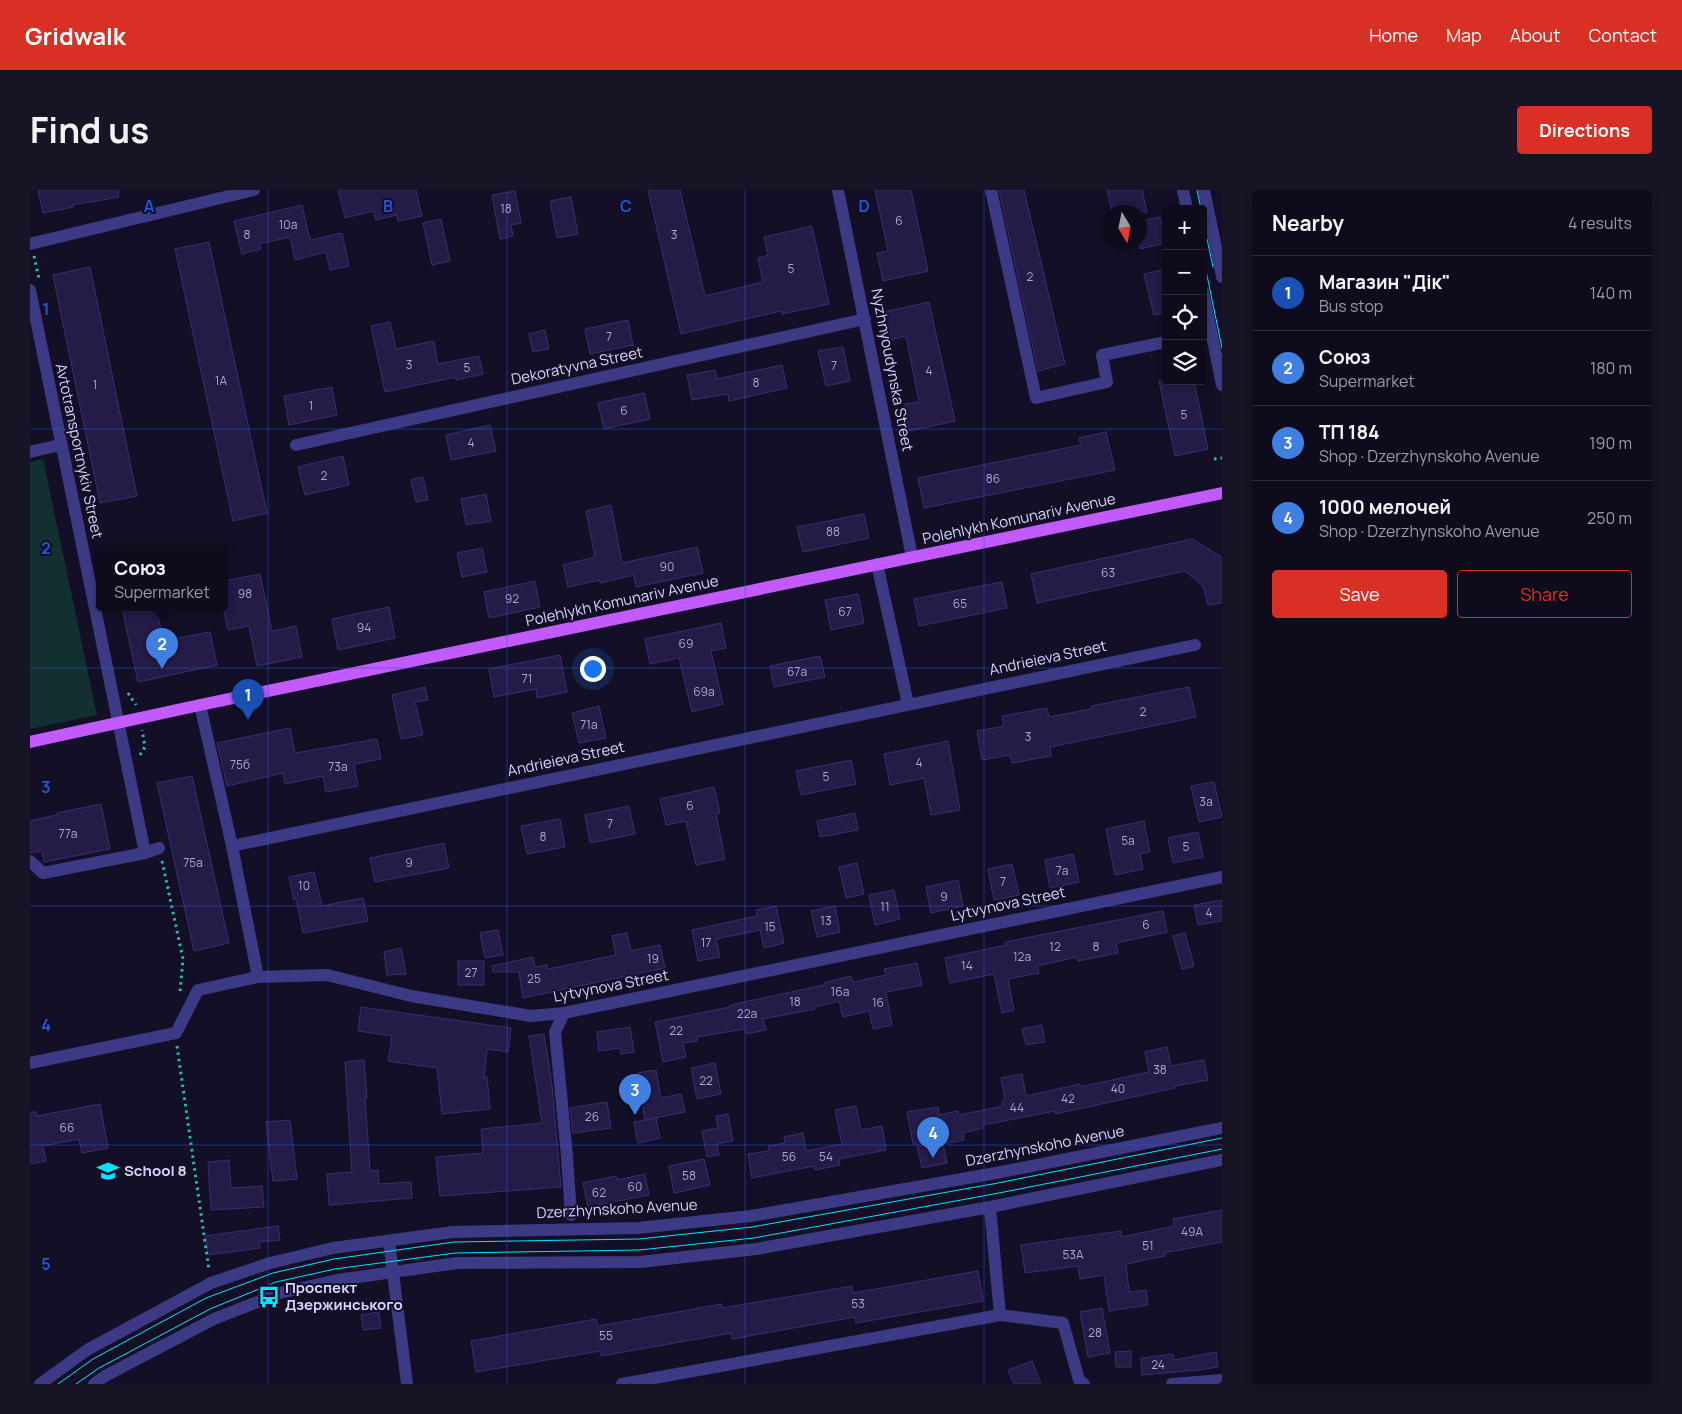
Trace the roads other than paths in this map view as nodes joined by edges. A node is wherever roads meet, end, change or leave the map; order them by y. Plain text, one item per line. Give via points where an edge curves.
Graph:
1 (254, 190) edge
2 (838, 190) edge
3 (991, 190) edge
4 (1183, 190) edge
5 (1204, 190) edge
6 (1186, 205) edge
7 (30, 244) edge
8 (1222, 277) edge
9 (30, 290) edge
10 (865, 319) junction
11 (1207, 333) edge
12 (1162, 343) edge
13 (1222, 385) edge
14 (60, 445) junction
15 (296, 445) dead end
16 (30, 452) edge
17 (1222, 493) edge
18 (912, 557) junction
19 (877, 564) junction
20 (1195, 645) dead end
21 (908, 704) junction
22 (200, 706) junction
23 (120, 724) junction
24 (30, 742) edge
25 (232, 846) junction
26 (159, 848) road end
27 (145, 853) junction
28 (30, 861) edge
29 (1222, 877) edge
30 (258, 977) junction
31 (564, 1013) junction
32 (30, 1063) edge
33 (1222, 1128) edge
34 (1222, 1160) edge
35 (990, 1206) junction
36 (570, 1215) dead end
37 (390, 1241) junction
38 (393, 1271) junction
39 (1000, 1315) junction
40 (1222, 1380) edge
41 (40, 1384) edge
42 (94, 1384) edge
43 (407, 1384) edge
44 (622, 1384) edge
45 (1084, 1384) edge
46 (1172, 1384) edge

1 - 7 street
2 - 10 street, Nyzhnyoudynska Street
3 - 12 street via 1036,398 1107,382 1102,356
4 - 6 street
5 - 8 street
9 - 14 street, Avtotransportnykiv Street
10 - 15 street, Dekoratyvna Street
10 - 18 street, Nyzhnyoudynska Street
11 - 13 street
14 - 16 street
14 - 23 street, Avtotransportnykiv Street
17 - 18 main road, Polehlykh Komunariv Avenue
18 - 19 main road, Polehlykh Komunariv Avenue
19 - 21 street
19 - 22 main road, Polehlykh Komunariv Avenue
20 - 21 street, Andrieieva Street
21 - 25 street, Andrieieva Street
22 - 23 main road, Polehlykh Komunariv Avenue
22 - 25 street
23 - 24 main road, Polehlykh Komunariv Avenue
23 - 27 street, Avtotransportnykiv Street
25 - 30 street
26 - 27 street
27 - 28 street via 43,873
29 - 31 street, Lytvynova Street
30 - 31 street, Lytvynova Street via 327,975 410,996 531,1016
30 - 32 street, Lytvynova Street via 198,990 176,1033
31 - 36 street via 555,1032
33 - 37 street, Dzerzhynskoho Avenue via 751,1216 638,1228 454,1232
34 - 35 street
35 - 38 street via 746,1250 640,1262 456,1263
35 - 39 street
37 - 38 street
37 - 41 street, Dzerzhynskoho Avenue via 333,1248 270,1262 211,1283 87,1350
38 - 42 street via 280,1293 214,1319
38 - 43 street
39 - 44 street
39 - 45 street via 1063,1324 1079,1380
40 - 46 street

